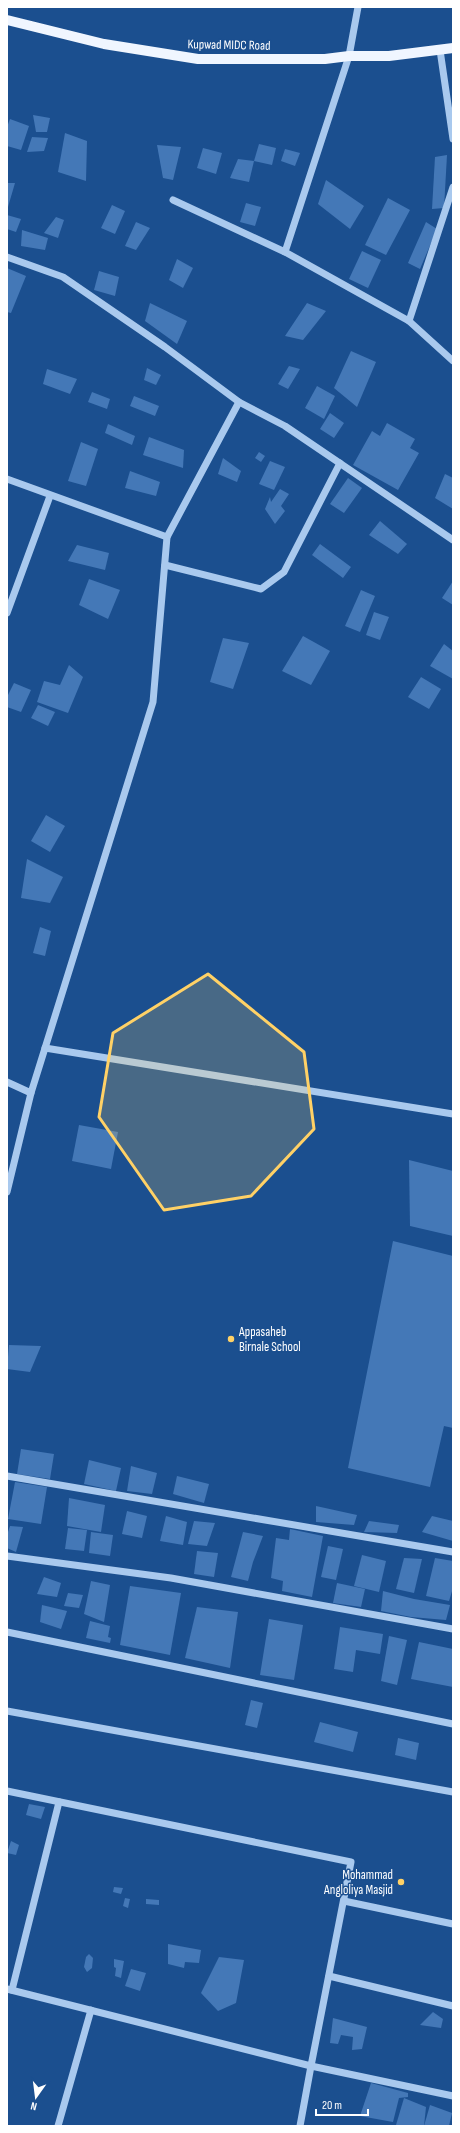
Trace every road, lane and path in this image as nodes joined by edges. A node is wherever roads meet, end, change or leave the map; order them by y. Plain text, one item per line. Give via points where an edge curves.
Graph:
1 (358, 7) edge
2 (7, 20) edge
3 (453, 48) edge
4 (440, 50) junction
5 (349, 56) junction
6 (453, 139) edge
7 (453, 187) edge
8 (173, 200) dead end
9 (285, 252) junction
10 (7, 257) edge
11 (409, 321) junction
12 (453, 361) edge
13 (238, 402) junction
14 (340, 463) junction
15 (7, 479) edge
16 (50, 496) junction
17 (167, 537) junction
18 (453, 540) edge
19 (165, 565) junction
20 (7, 613) edge
21 (45, 1048) junction
22 (7, 1082) edge
23 (30, 1093) junction
24 (453, 1114) edge
25 (7, 1192) edge
26 (7, 1476) edge
27 (453, 1552) edge
28 (7, 1556) edge
29 (453, 1629) edge
30 (7, 1632) edge
31 (7, 1711) edge
32 (453, 1724) edge
33 (7, 1791) edge
34 (453, 1792) edge
35 (59, 1802) junction
36 (344, 1901) junction
37 (453, 1924) edge
38 (329, 1976) junction
39 (10, 1989) edge
40 (453, 2006) edge
41 (91, 2010) junction
42 (311, 2066) junction
43 (453, 2096) edge
44 (58, 2126) edge
45 (300, 2126) edge

1 - 5 street
2 - 5 main road, Kupwad MIDC Road via 104,44 198,59 325,59
3 - 4 main road, Kupwad MIDC Road
4 - 5 main road, Kupwad MIDC Road via 389,56
4 - 6 street
5 - 9 street
7 - 11 street
8 - 9 street
9 - 11 street
10 - 13 street via 63,277 165,347
11 - 12 street
13 - 14 street via 285,426
13 - 17 street
14 - 18 street
14 - 19 street via 284,572 261,589
15 - 16 street
16 - 17 street
16 - 20 street
17 - 19 street
19 - 21 street via 153,702
21 - 23 street
21 - 24 street
22 - 23 street
23 - 25 street
26 - 27 street
28 - 29 street via 170,1578
30 - 32 street
31 - 34 street
33 - 35 street
35 - 36 street via 351,1862
35 - 39 street
36 - 37 street
36 - 38 street
38 - 40 street
38 - 42 street
39 - 41 street
41 - 42 street
41 - 44 street
42 - 43 street
42 - 45 street

